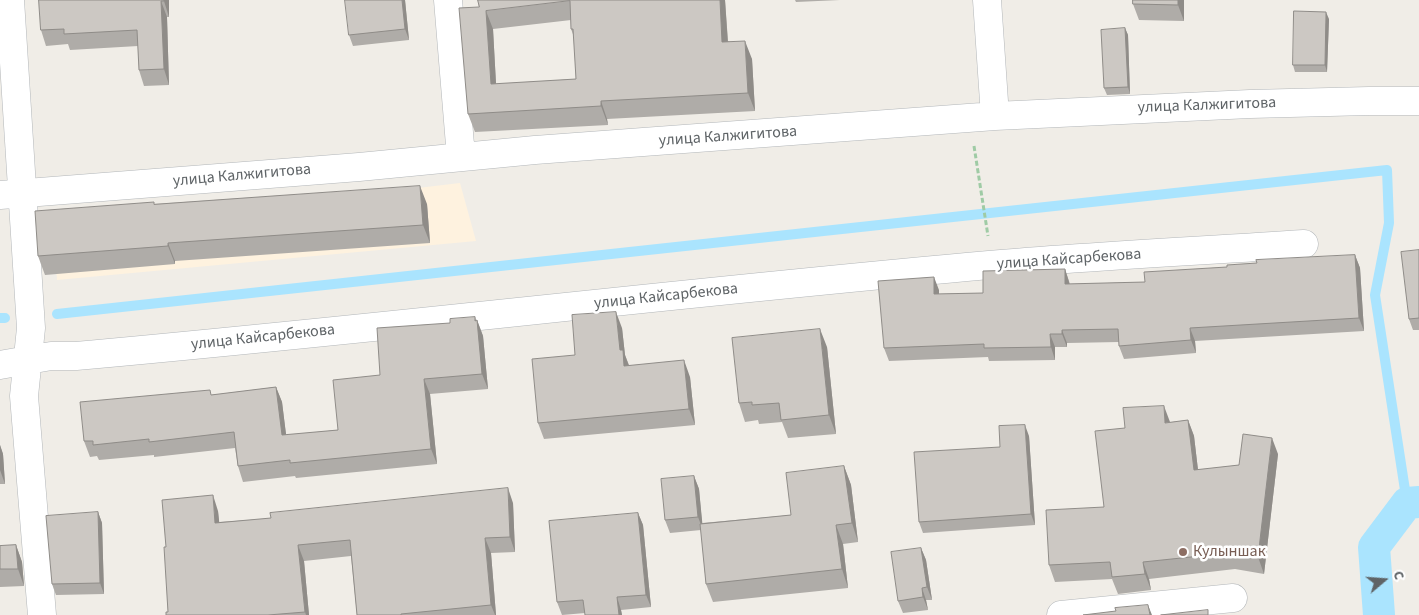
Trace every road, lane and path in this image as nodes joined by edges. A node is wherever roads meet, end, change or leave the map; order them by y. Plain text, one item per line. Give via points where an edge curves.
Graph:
1 (10, 0) edge
2 (448, 0) edge
3 (987, 0) edge
4 (1419, 101) edge
5 (982, 117) junction
6 (460, 158) junction
7 (11, 195) edge
8 (986, 228) dead end
9 (1304, 244) dead end
10 (28, 361) junction
11 (0, 365) edge
12 (1233, 598) dead end
13 (42, 615) edge
14 (1061, 615) edge

1 - 7 street
2 - 6 street
3 - 5 street
4 - 5 street, улица Калжигитова via 1369,100
5 - 6 street, улица Калжигитова
5 - 8 path via 980,182
6 - 7 street, улица Калжигитова
7 - 10 street via 32,328
9 - 10 street, улица Кайсарбекова via 992,265 243,341 52,356
10 - 11 street, улица Кайсарбекова
10 - 13 street via 24,396
12 - 14 street

